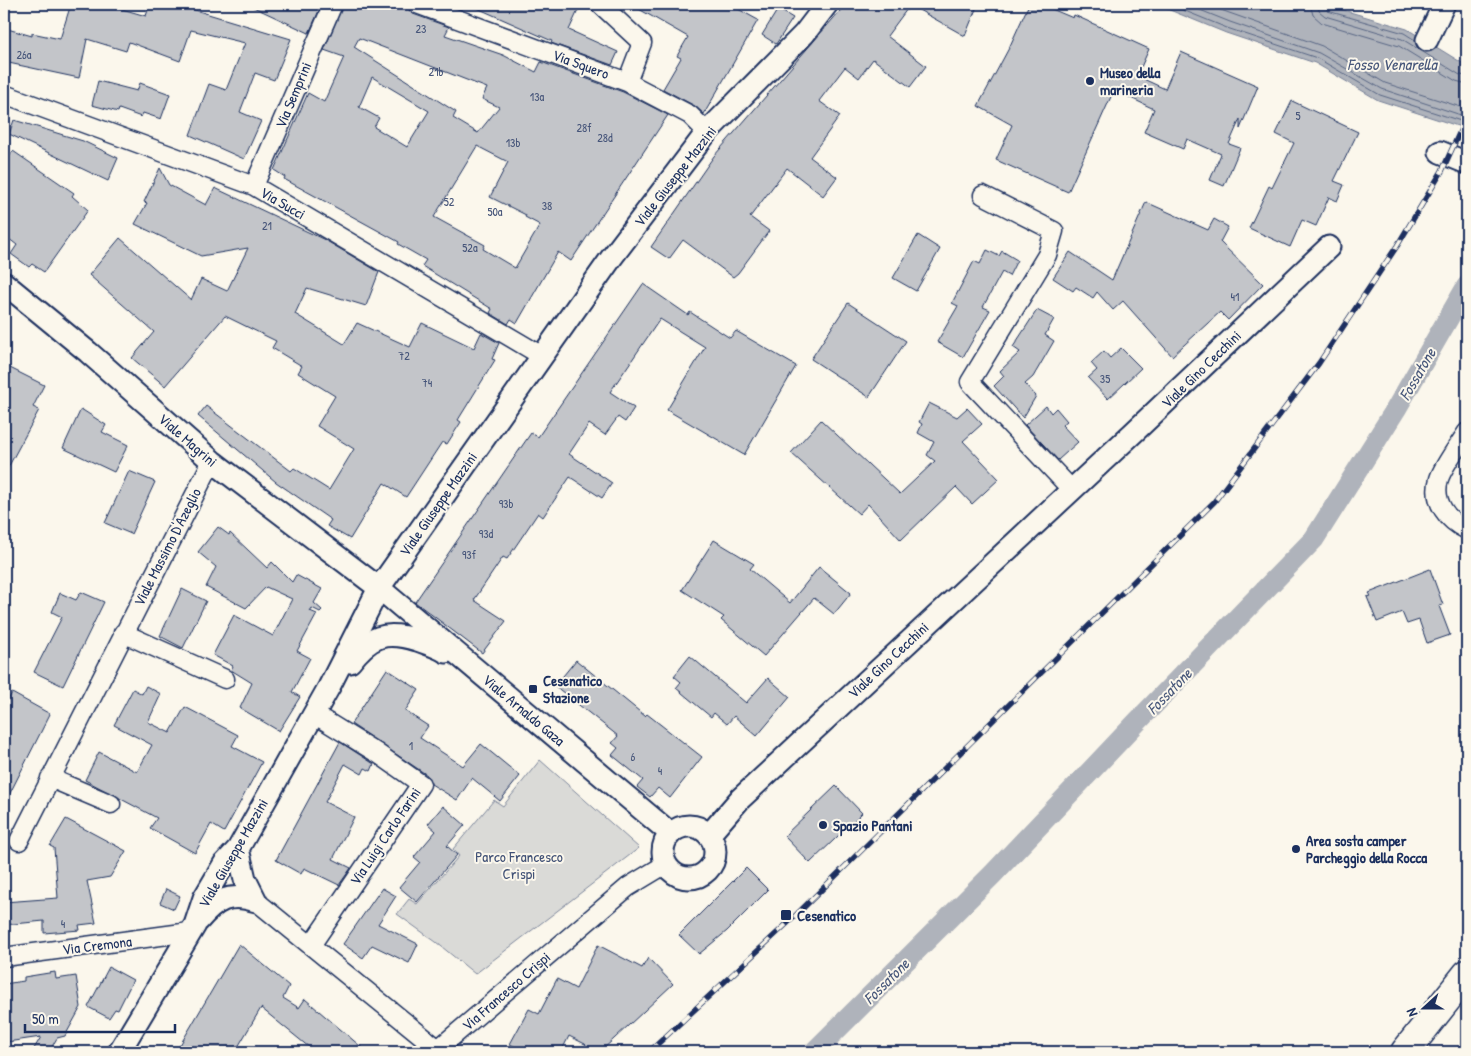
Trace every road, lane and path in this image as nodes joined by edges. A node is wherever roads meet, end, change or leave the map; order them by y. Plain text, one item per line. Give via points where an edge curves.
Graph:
1 (332, 4) edge
2 (417, 4) edge
3 (600, 4) edge
4 (827, 4) edge
5 (1444, 4) edge
6 (448, 9) edge
7 (1430, 34) dead end
8 (627, 82) junction
9 (4, 94) edge
10 (707, 132) junction
11 (1440, 152) dead end
12 (1467, 163) edge
13 (254, 186) junction
14 (983, 195) dead end
15 (1329, 247) dead end
16 (4, 283) edge
17 (542, 356) junction
18 (1467, 432) edge
19 (212, 462) junction
20 (1071, 489) junction
21 (1467, 530) edge
22 (379, 588) junction
23 (123, 633) junction
24 (471, 666) junction
25 (225, 679) dead end
26 (329, 687) junction
27 (314, 714) junction
28 (50, 778) junction
29 (111, 804) dead end
30 (670, 833) junction
31 (709, 835) junction
32 (19, 841) dead end
33 (238, 849) junction
34 (666, 864) junction
35 (256, 901) junction
36 (192, 928) junction
37 (312, 944) junction
38 (4, 957) edge
39 (1467, 974) edge
40 (119, 1052) edge
41 (1405, 1052) edge

1 - 13 street, Via Semprini
2 - 6 street, Via Squero
3 - 8 street via 642,43
4 - 10 street, Viale Giuseppe Mazzini via 804,34
5 - 7 street
6 - 8 street, Via Squero
8 - 10 street, Via Squero via 690,116
9 - 13 street, Via Succi
10 - 17 street, Viale Giuseppe Mazzini
11 - 12 street
13 - 17 street, Via Succi
14 - 20 street via 1054,232 1047,256 970,382
15 - 20 street, Viale Gino Cecchini
16 - 19 street, Viale Magrini
17 - 22 street, Viale Giuseppe Mazzini
18 - 21 street via 1439,479 1438,496 1443,511
19 - 22 street, Viale Magrini
19 - 23 street, Viale Massimo D'Azeglio
20 - 31 street, Viale Gino Cecchini via 740,799
22 - 24 street, Viale Arnaldo Gaza
22 - 26 street, Viale Giuseppe Mazzini
23 - 25 street
23 - 28 street, Viale Massimo D'Azeglio
24 - 26 street via 440,648 394,635 381,636 361,647
24 - 30 street, Viale Arnaldo Gaza
26 - 27 street, Viale Giuseppe Mazzini
27 - 33 street, Viale Giuseppe Mazzini
27 - 37 street, Via Luigi Carlo Farini via 421,784
28 - 29 street
28 - 32 street, Viale Massimo D'Azeglio
30 - 31 street via 677,828 694,826
30 - 34 street via 663,848
31 - 34 street via 714,860 703,873 687,878 671,871
33 - 35 street, Via Francesco Crispi via 245,879
33 - 36 street, Viale Giuseppe Mazzini via 224,864 204,898
34 - 37 street, Via Francesco Crispi via 628,887 438,1049
35 - 36 street, Via Francesco Crispi via 242,896 230,897 208,909
35 - 37 street, Via Francesco Crispi
36 - 38 street, Via Cremona
36 - 40 street, Viale Giuseppe Mazzini
39 - 41 main road

